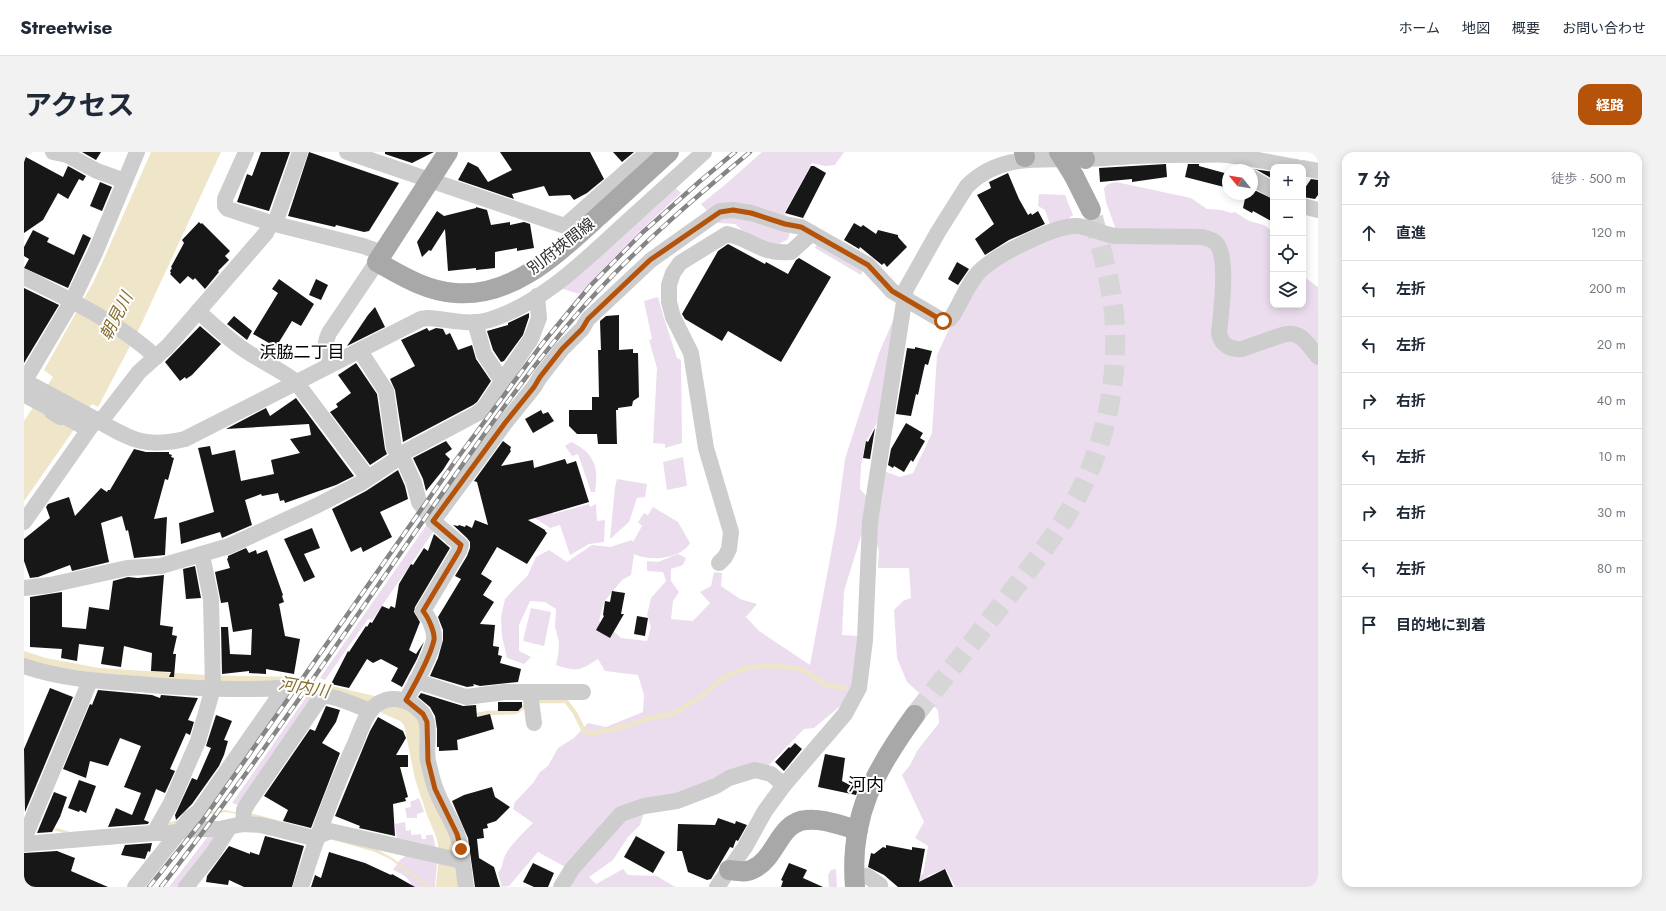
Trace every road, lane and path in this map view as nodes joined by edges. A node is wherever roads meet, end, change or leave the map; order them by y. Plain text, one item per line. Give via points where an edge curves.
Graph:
1 (137, 152) edge
2 (246, 152) edge
3 (300, 152) edge
4 (347, 152) edge
5 (448, 152) edge
6 (669, 152) edge
7 (704, 152) edge
8 (1059, 152) edge
9 (60, 153) edge
10 (1154, 153) edge
11 (641, 154) edge
12 (1225, 154) edge
13 (1025, 155) edge
14 (1082, 155) edge
15 (1234, 164) edge
16 (1280, 164) edge
17 (431, 180) junction
18 (125, 181) junction
19 (1258, 181) edge
20 (1270, 188) edge
21 (1306, 207) edge
22 (1091, 210) tunnel mouth
23 (1318, 210) edge
24 (274, 224) junction
25 (812, 233) junction
26 (380, 258) junction
27 (24, 277) edge
28 (537, 296) junction
29 (906, 299) junction
30 (77, 303) junction
31 (198, 311) junction
32 (476, 322) junction
33 (360, 351) junction
34 (156, 357) junction
35 (1318, 357) edge
36 (331, 364) junction
37 (502, 381) junction
38 (296, 382) junction
39 (27, 384) edge
40 (94, 421) junction
41 (400, 457) junction
42 (368, 478) junction
43 (418, 502) tunnel mouth
44 (24, 522) edge
45 (202, 555) junction
46 (719, 563) dead end
47 (24, 588) edge
48 (24, 666) edge
49 (90, 681) junction
50 (416, 681) junction
51 (213, 682) junction
52 (526, 692) junction
53 (582, 692) dead end
54 (406, 700) junction
55 (370, 711) junction
56 (915, 715) tunnel mouth
57 (534, 723) dead end
58 (784, 785) junction
59 (240, 820) junction
60 (156, 829) junction
61 (183, 829) junction
62 (858, 830) junction
63 (320, 834) junction
64 (24, 839) edge
65 (24, 844) edge
66 (461, 861) junction
67 (729, 870) junction
68 (854, 881) edge
69 (881, 886) edge
70 (136, 887) edge
71 (186, 887) edge
72 (301, 887) edge
73 (466, 887) edge
74 (561, 887) edge
75 (717, 887) edge

1 - 18 street
2 - 24 street via 225,199 226,206 232,211
3 - 24 street
4 - 17 street
5 - 17 main road
6 - 26 main road, 別府挾間線 via 555,255 523,276 501,286 473,293 428,289
7 - 28 street via 576,268
8 - 22 main road, bridge
9 - 18 street
10 - 12 street
10 - 14 street
11 - 17 street via 565,226
12 - 15 street
12 - 16 street
13 - 14 street
13 - 29 street via 987,169 967,186 906,289
17 - 26 main road
18 - 30 street
19 - 20 street
21 - 23 street
24 - 26 street via 363,246
24 - 31 street
25 - 29 street via 868,265 892,291
25 - 46 street via 791,252 761,249 727,234 680,263 669,285 672,317 691,352 706,448 731,532 729,549
25 - 50 street via 765,216 726,210 720,212 650,260 588,319 577,335 562,349 432,519 461,545 423,611 428,617 434,639
26 - 36 street via 329,333 325,349
27 - 30 street
28 - 32 street via 488,320
28 - 37 street via 539,318 536,328 527,346
29 - 35 street via 940,320 947,320 982,269 998,258 1056,229 1077,226 1116,236 1202,238 1213,241 1221,253 1224,282 1219,333 1224,344 1236,350 1295,333
29 - 58 street via 870,522 865,640 859,688 845,714
30 - 34 street via 138,340
30 - 39 street
31 - 34 street
31 - 38 street via 243,349
32 - 33 street via 424,318
32 - 37 street via 484,354
33 - 36 street
33 - 41 street via 386,391 391,435 394,448
34 - 40 street via 139,372 105,416
36 - 38 street
37 - 41 street via 478,413 403,453
38 - 40 street via 194,435 175,441 141,442
38 - 42 street
39 - 40 street
40 - 44 street
41 - 42 street
41 - 43 street via 414,483
42 - 45 street via 316,506 229,546
45 - 47 street via 161,566 127,568
45 - 51 street via 211,599
48 - 49 street
49 - 51 street
49 - 64 street
50 - 52 street via 466,697
50 - 54 street
51 - 60 street via 198,741 171,803
51 - 61 street via 279,688 282,692
52 - 53 street
52 - 57 street
54 - 55 street via 388,699
54 - 66 street via 423,714 427,722 428,761 435,789 457,834
55 - 59 street via 325,695 321,697
55 - 63 street via 348,756
56 - 62 main road via 869,790
58 - 67 street via 765,810
58 - 74 street via 771,774 755,770 729,778 716,786 677,801 644,806 621,814 572,868
59 - 61 street
59 - 63 street
59 - 71 street
60 - 61 street via 171,834
60 - 65 street
61 - 70 street
62 - 67 main road via 813,819 801,821 790,828 764,862 753,869
62 - 68 main road
63 - 66 street via 343,834
63 - 72 street
66 - 73 street
67 - 75 street
68 - 69 street via 867,876

